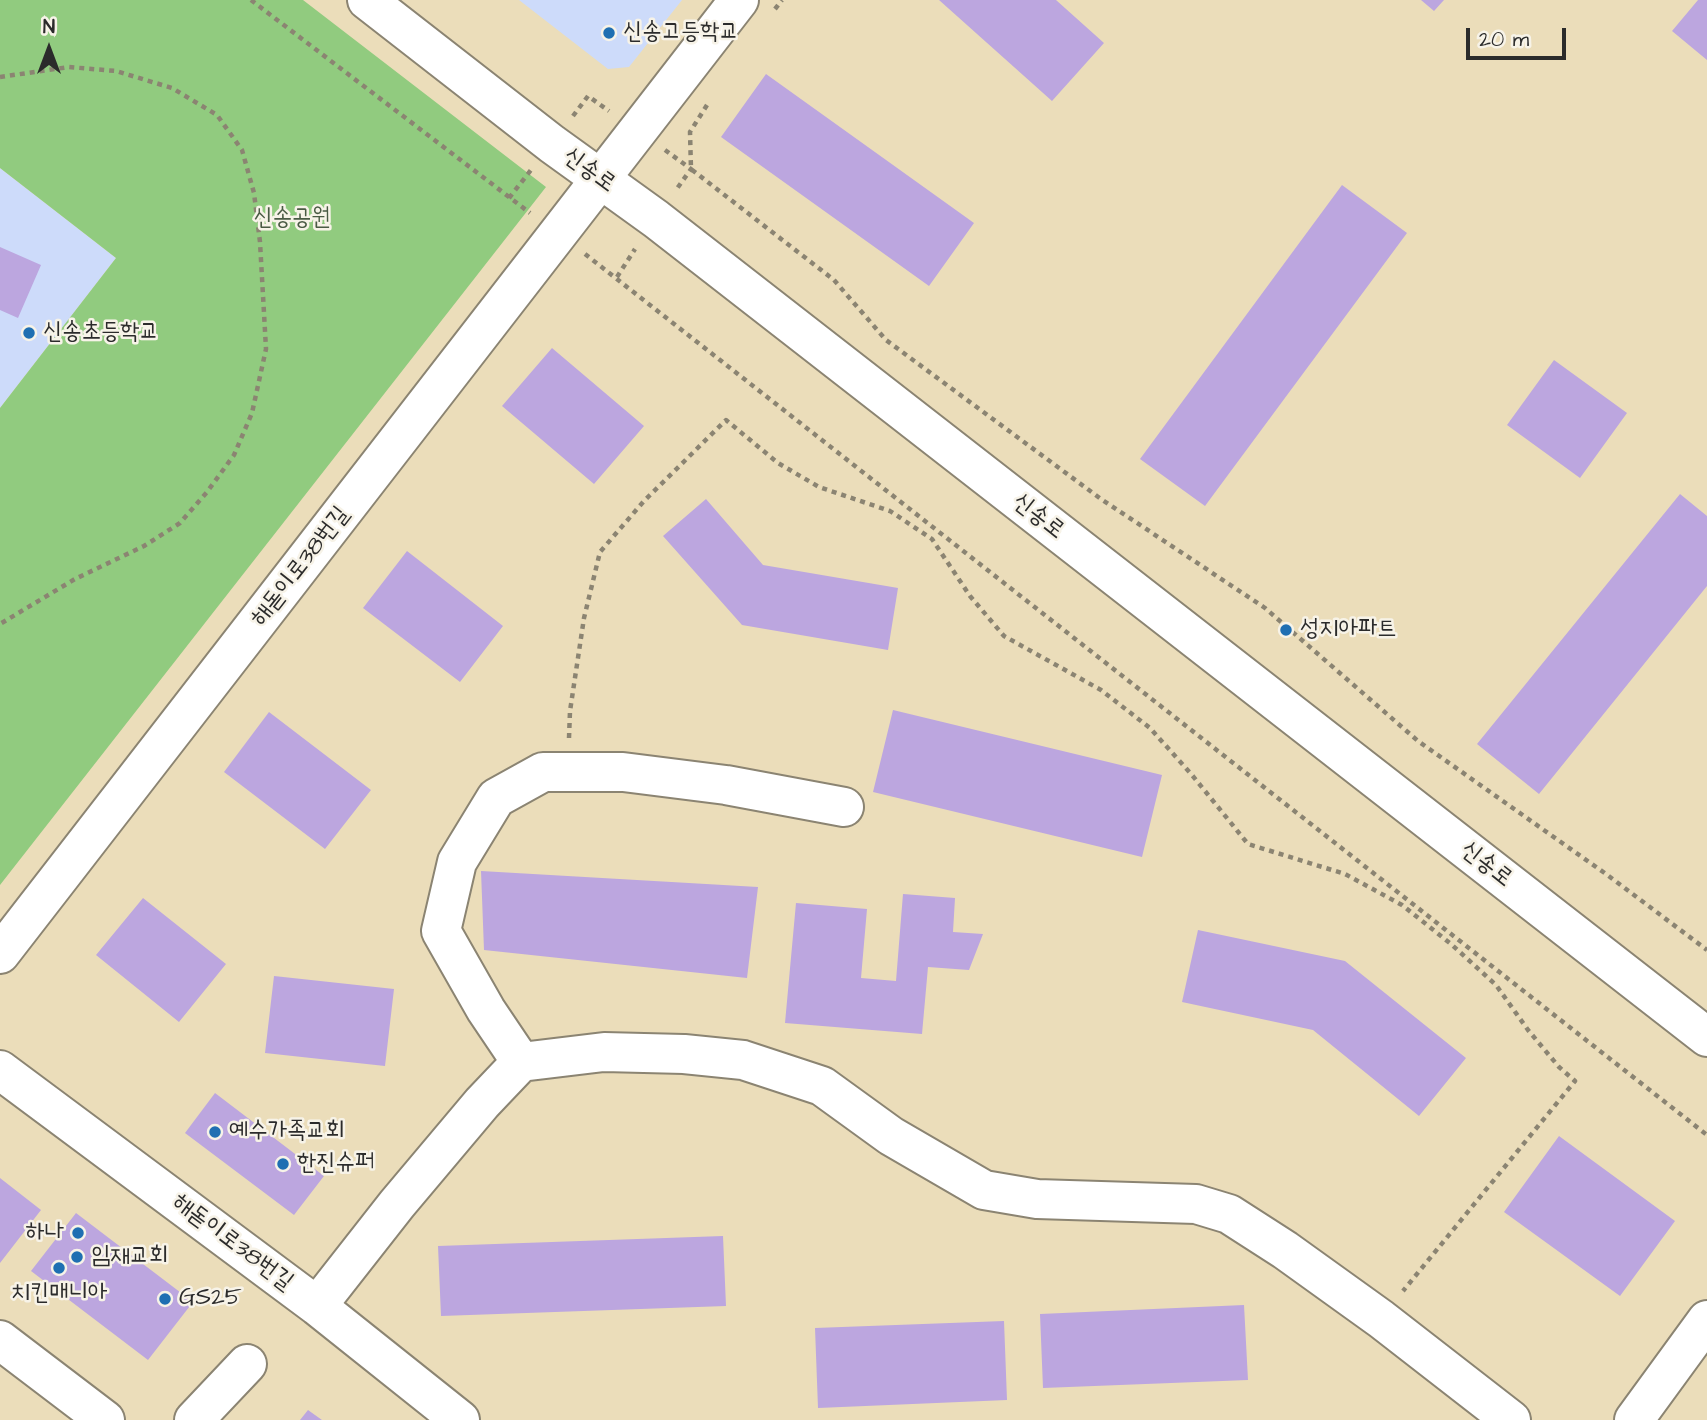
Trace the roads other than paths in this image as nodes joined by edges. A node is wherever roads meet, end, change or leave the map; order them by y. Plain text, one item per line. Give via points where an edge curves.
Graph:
1 (367, 0) edge
2 (757, 5) edge
3 (601, 180) junction
4 (844, 807) dead end
5 (0, 954) edge
6 (1707, 1037) edge
7 (521, 1062) junction
8 (0, 1070) edge
9 (317, 1306) junction
10 (1707, 1320) edge
11 (0, 1340) edge
12 (247, 1364) dead end
13 (105, 1420) edge
14 (194, 1420) edge
15 (460, 1420) edge
16 (1511, 1420) edge
17 (1634, 1420) edge

1 - 3 street, 신송로
2 - 3 street, 해돋이로38번길
3 - 5 street, 해돋이로38번길
3 - 6 street, 신송로
4 - 7 street via 623,772 543,772 496,798 457,862 441,931
7 - 9 street via 414,1184
7 - 16 street via 604,1052 743,1060 822,1086 891,1136 984,1190 1037,1199 1196,1204 1229,1214 1381,1319
8 - 9 street, 해돋이로38번길
9 - 15 street, 해돋이로38번길
10 - 17 street
11 - 13 street
12 - 14 street

